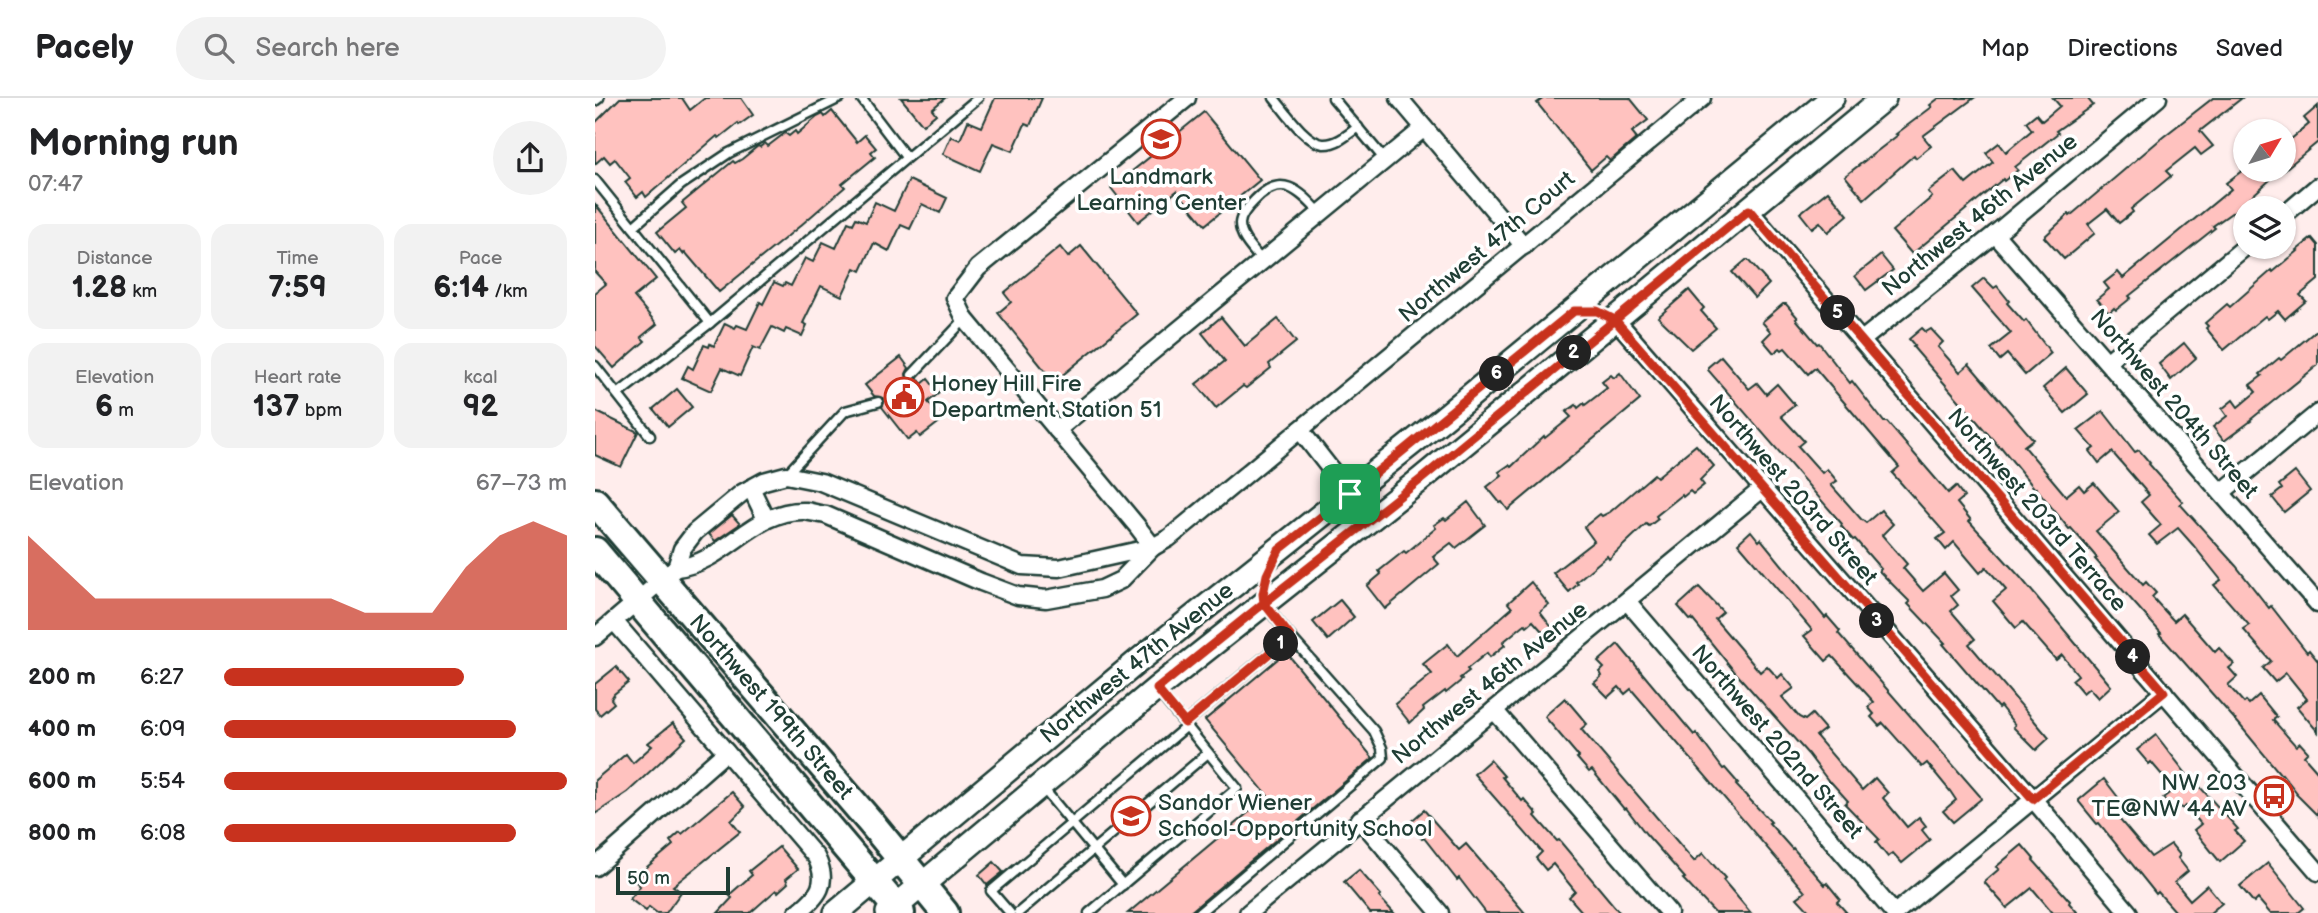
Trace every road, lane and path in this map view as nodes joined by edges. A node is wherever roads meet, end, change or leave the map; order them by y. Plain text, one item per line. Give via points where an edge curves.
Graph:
1 (599, 98) edge
2 (840, 98) edge
3 (860, 98) edge
4 (978, 98) edge
5 (1187, 98) edge
6 (1274, 98) edge
7 (1333, 98) edge
8 (1399, 98) edge
9 (1702, 98) edge
10 (1832, 98) edge
11 (1884, 98) edge
12 (2158, 98) edge
13 (595, 101) edge
14 (1358, 127) junction
15 (1424, 128) junction
16 (1766, 152) junction
17 (906, 157) junction
18 (1385, 160) junction
19 (595, 180) edge
20 (2318, 186) edge
21 (2296, 205) edge
22 (1749, 210) junction
23 (1320, 213) junction
24 (633, 227) junction
25 (1996, 234) junction
26 (1524, 246) junction
27 (2233, 257) edge
28 (1262, 261) junction
29 (1574, 311) junction
30 (965, 319) junction
31 (1615, 320) junction
32 (710, 323) junction
33 (1862, 340) junction
34 (2107, 362) junction
35 (595, 366) edge
36 (912, 375) dead end
37 (618, 394) junction
38 (878, 401) dead end
39 (2318, 413) edge
40 (1057, 430) junction
41 (1300, 430) junction
42 (650, 436) dead end
43 (786, 475) junction
44 (751, 488) junction
45 (1762, 489) junction
46 (2222, 492) junction
47 (1350, 494) junction
48 (595, 502) edge
49 (766, 519) junction
50 (1153, 547) junction
51 (1279, 550) junction
52 (595, 551) edge
53 (991, 554) junction
54 (669, 574) junction
55 (981, 582) junction
56 (638, 601) junction
57 (1626, 601) junction
58 (1264, 603) junction
59 (2318, 604) edge
60 (614, 621) junction
61 (1290, 636) junction
62 (595, 637) edge
63 (1157, 689) junction
64 (2164, 692) junction
65 (1494, 710) junction
66 (1186, 724) junction
67 (726, 752) junction
68 (1208, 753) junction
69 (1040, 785) junction
70 (2033, 799) junction
71 (1360, 819) junction
72 (1071, 823) junction
73 (1093, 850) junction
74 (900, 858) junction
75 (595, 867) edge
76 (2318, 872) edge
77 (874, 881) junction
78 (1123, 884) junction
79 (921, 885) junction
80 (895, 911) edge
81 (797, 913) edge
82 (836, 913) edge
83 (945, 913) edge
84 (1010, 913) edge
85 (1018, 913) edge
86 (1089, 913) edge
87 (1199, 913) edge
88 (1248, 913) edge
89 (1440, 913) edge
90 (1669, 913) edge
91 (1894, 913) edge
92 (2129, 913) edge

1 - 13 lane
2 - 24 lane via 729,153 681,185
3 - 17 lane
4 - 17 lane
5 - 30 street via 978,268 955,298
6 - 14 lane via 1305,135 1323,144 1342,139
7 - 14 lane
8 - 15 street
9 - 26 street, Northwest 47th Court
10 - 16 main road, Northwest 47th Avenue
11 - 22 main road, Northwest 47th Avenue
12 - 25 street, Northwest 46th Avenue
14 - 18 lane
15 - 18 street
15 - 26 street
16 - 22 main road via 1749,188
16 - 29 main road, Northwest 47th Avenue
17 - 32 lane
18 - 23 street
19 - 24 lane
20 - 21 street
22 - 31 main road, Northwest 47th Avenue
22 - 33 street, Northwest 203rd Terrace
23 - 28 street
23 - 28 lane via 1294,188 1281,185 1257,197 1240,222 1241,233
24 - 32 lane
25 - 33 street, Northwest 46th Avenue
25 - 34 street, Northwest 204th Street
26 - 41 street, Northwest 47th Court
27 - 34 street
28 - 40 street
29 - 31 main road via 1597,311
29 - 47 main road, Northwest 47th Avenue
30 - 36 lane
30 - 40 street
31 - 45 street, Northwest 203rd Street
31 - 58 main road, Northwest 47th Avenue
32 - 37 lane
33 - 64 street, Northwest 203rd Terrace
34 - 46 street, Northwest 204th Street
35 - 37 lane
37 - 42 lane
38 - 43 lane via 845,411
39 - 46 street
40 - 50 street
41 - 47 street
41 - 50 street, Northwest 47th Court
43 - 44 street
43 - 53 street via 821,482
44 - 49 street
44 - 54 street via 695,532
45 - 57 street, Northwest 46th Avenue
45 - 70 street, Northwest 203rd Street
46 - 59 street, Northwest 204th Street
47 - 51 main road, Northwest 47th Avenue
48 - 54 main road, Northwest 199th Street
49 - 54 street via 714,555
49 - 55 street via 797,512 826,515
50 - 53 street via 1059,568 1022,566
50 - 55 street via 1121,580 1075,596 1018,596
51 - 58 main road via 1267,575
51 - 74 main road, Northwest 47th Avenue
52 - 56 main road, Northwest 199th Street
53 - 55 street
54 - 56 street
54 - 74 main road, Northwest 199th Street
56 - 60 street
56 - 77 main road, Northwest 199th Street
57 - 65 street, Northwest 46th Avenue
57 - 91 street, Northwest 202nd Street
58 - 61 lane
58 - 63 main road, Northwest 47th Avenue
60 - 62 street
60 - 67 street
61 - 66 lane
61 - 87 lane via 1374,731 1383,758
63 - 66 lane
63 - 69 main road, Northwest 47th Avenue
64 - 70 street
64 - 76 street, Northwest 203rd Terrace
65 - 71 street, Northwest 46th Avenue
65 - 90 street
66 - 68 lane
66 - 72 lane
67 - 75 street
67 - 81 street via 820,865 820,888
68 - 73 lane
68 - 78 lane via 1237,788
69 - 72 lane
69 - 79 main road, Northwest 47th Avenue
70 - 91 street
70 - 92 street, Northwest 203rd Street
71 - 88 street, Northwest 46th Avenue
71 - 89 street
72 - 73 lane
72 - 84 lane via 991,891
73 - 78 lane
73 - 85 lane
74 - 77 main road, Northwest 47th Avenue
74 - 79 main road, Northwest 199th Street
77 - 80 main road, Northwest 199th Street
77 - 82 main road, Northwest 47th Avenue
78 - 86 lane
79 - 80 main road, Northwest 47th Avenue
79 - 83 main road, Northwest 199th Street

